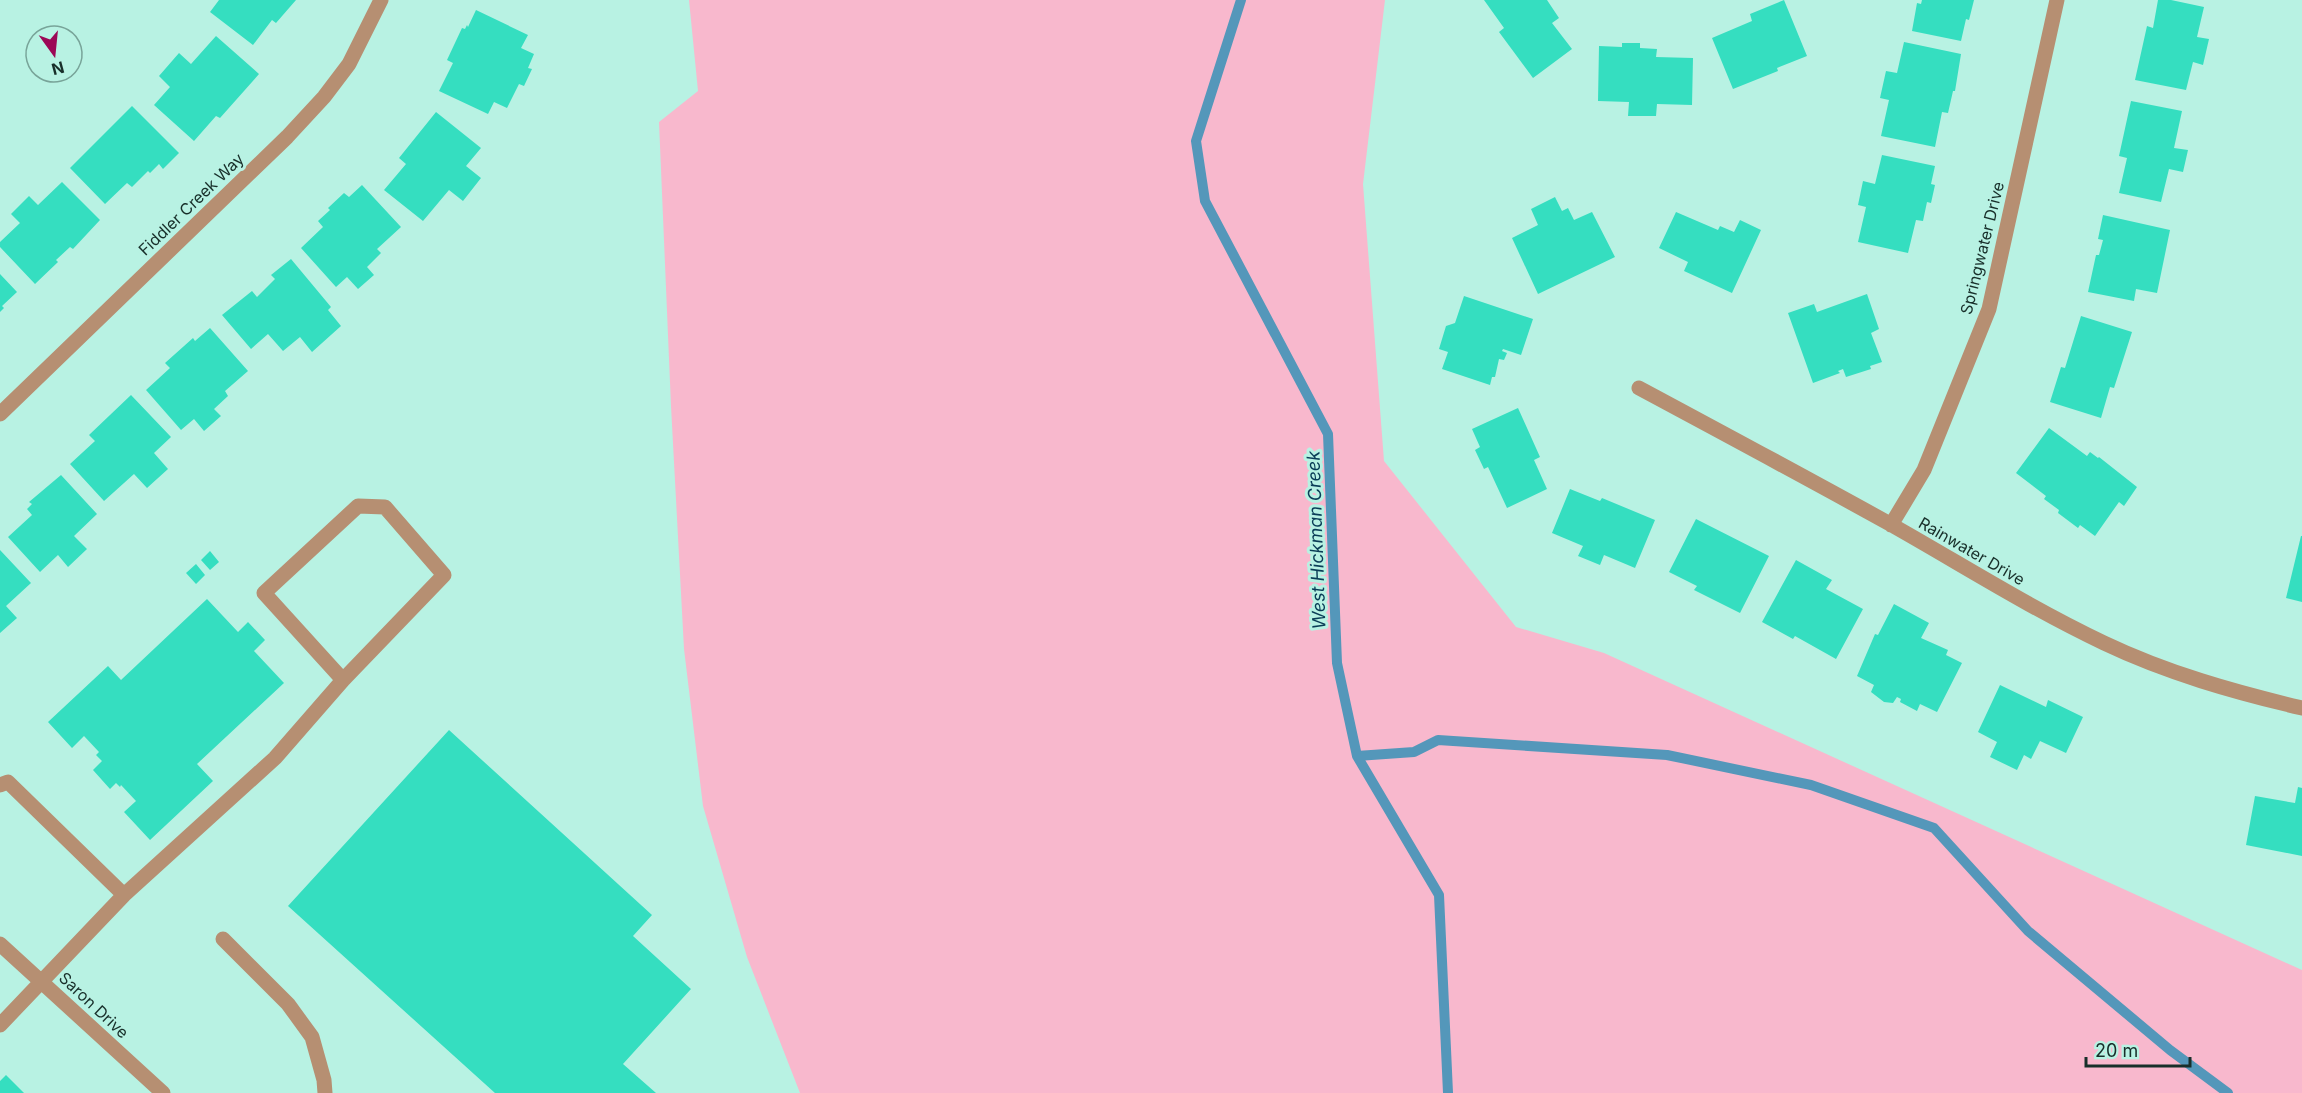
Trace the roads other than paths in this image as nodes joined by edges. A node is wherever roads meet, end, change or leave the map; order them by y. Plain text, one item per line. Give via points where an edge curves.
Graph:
1 (381, 0) edge
2 (2056, 0) edge
3 (1639, 388) dead end
4 (0, 414) edge
5 (1891, 525) junction
6 (343, 680) junction
7 (2302, 708) edge
8 (0, 785) edge
9 (124, 895) junction
10 (223, 939) dead end
11 (0, 944) edge
12 (41, 981) junction
13 (0, 1025) edge
14 (163, 1093) edge
15 (325, 1093) edge

1 - 4 street, Fiddler Creek Way via 349,64 324,97
2 - 5 street, Springwater Drive via 1989,309 1924,470
3 - 5 street, Rainwater Drive
5 - 7 street, Rainwater Drive via 2106,644 2228,690
6 - 6 street via 264,593 358,506 386,507 444,575
6 - 9 street via 275,758
8 - 9 street via 8,782
9 - 12 street
10 - 15 street via 288,1004 312,1036
11 - 12 street, Saron Drive
12 - 13 street
12 - 14 street, Saron Drive

